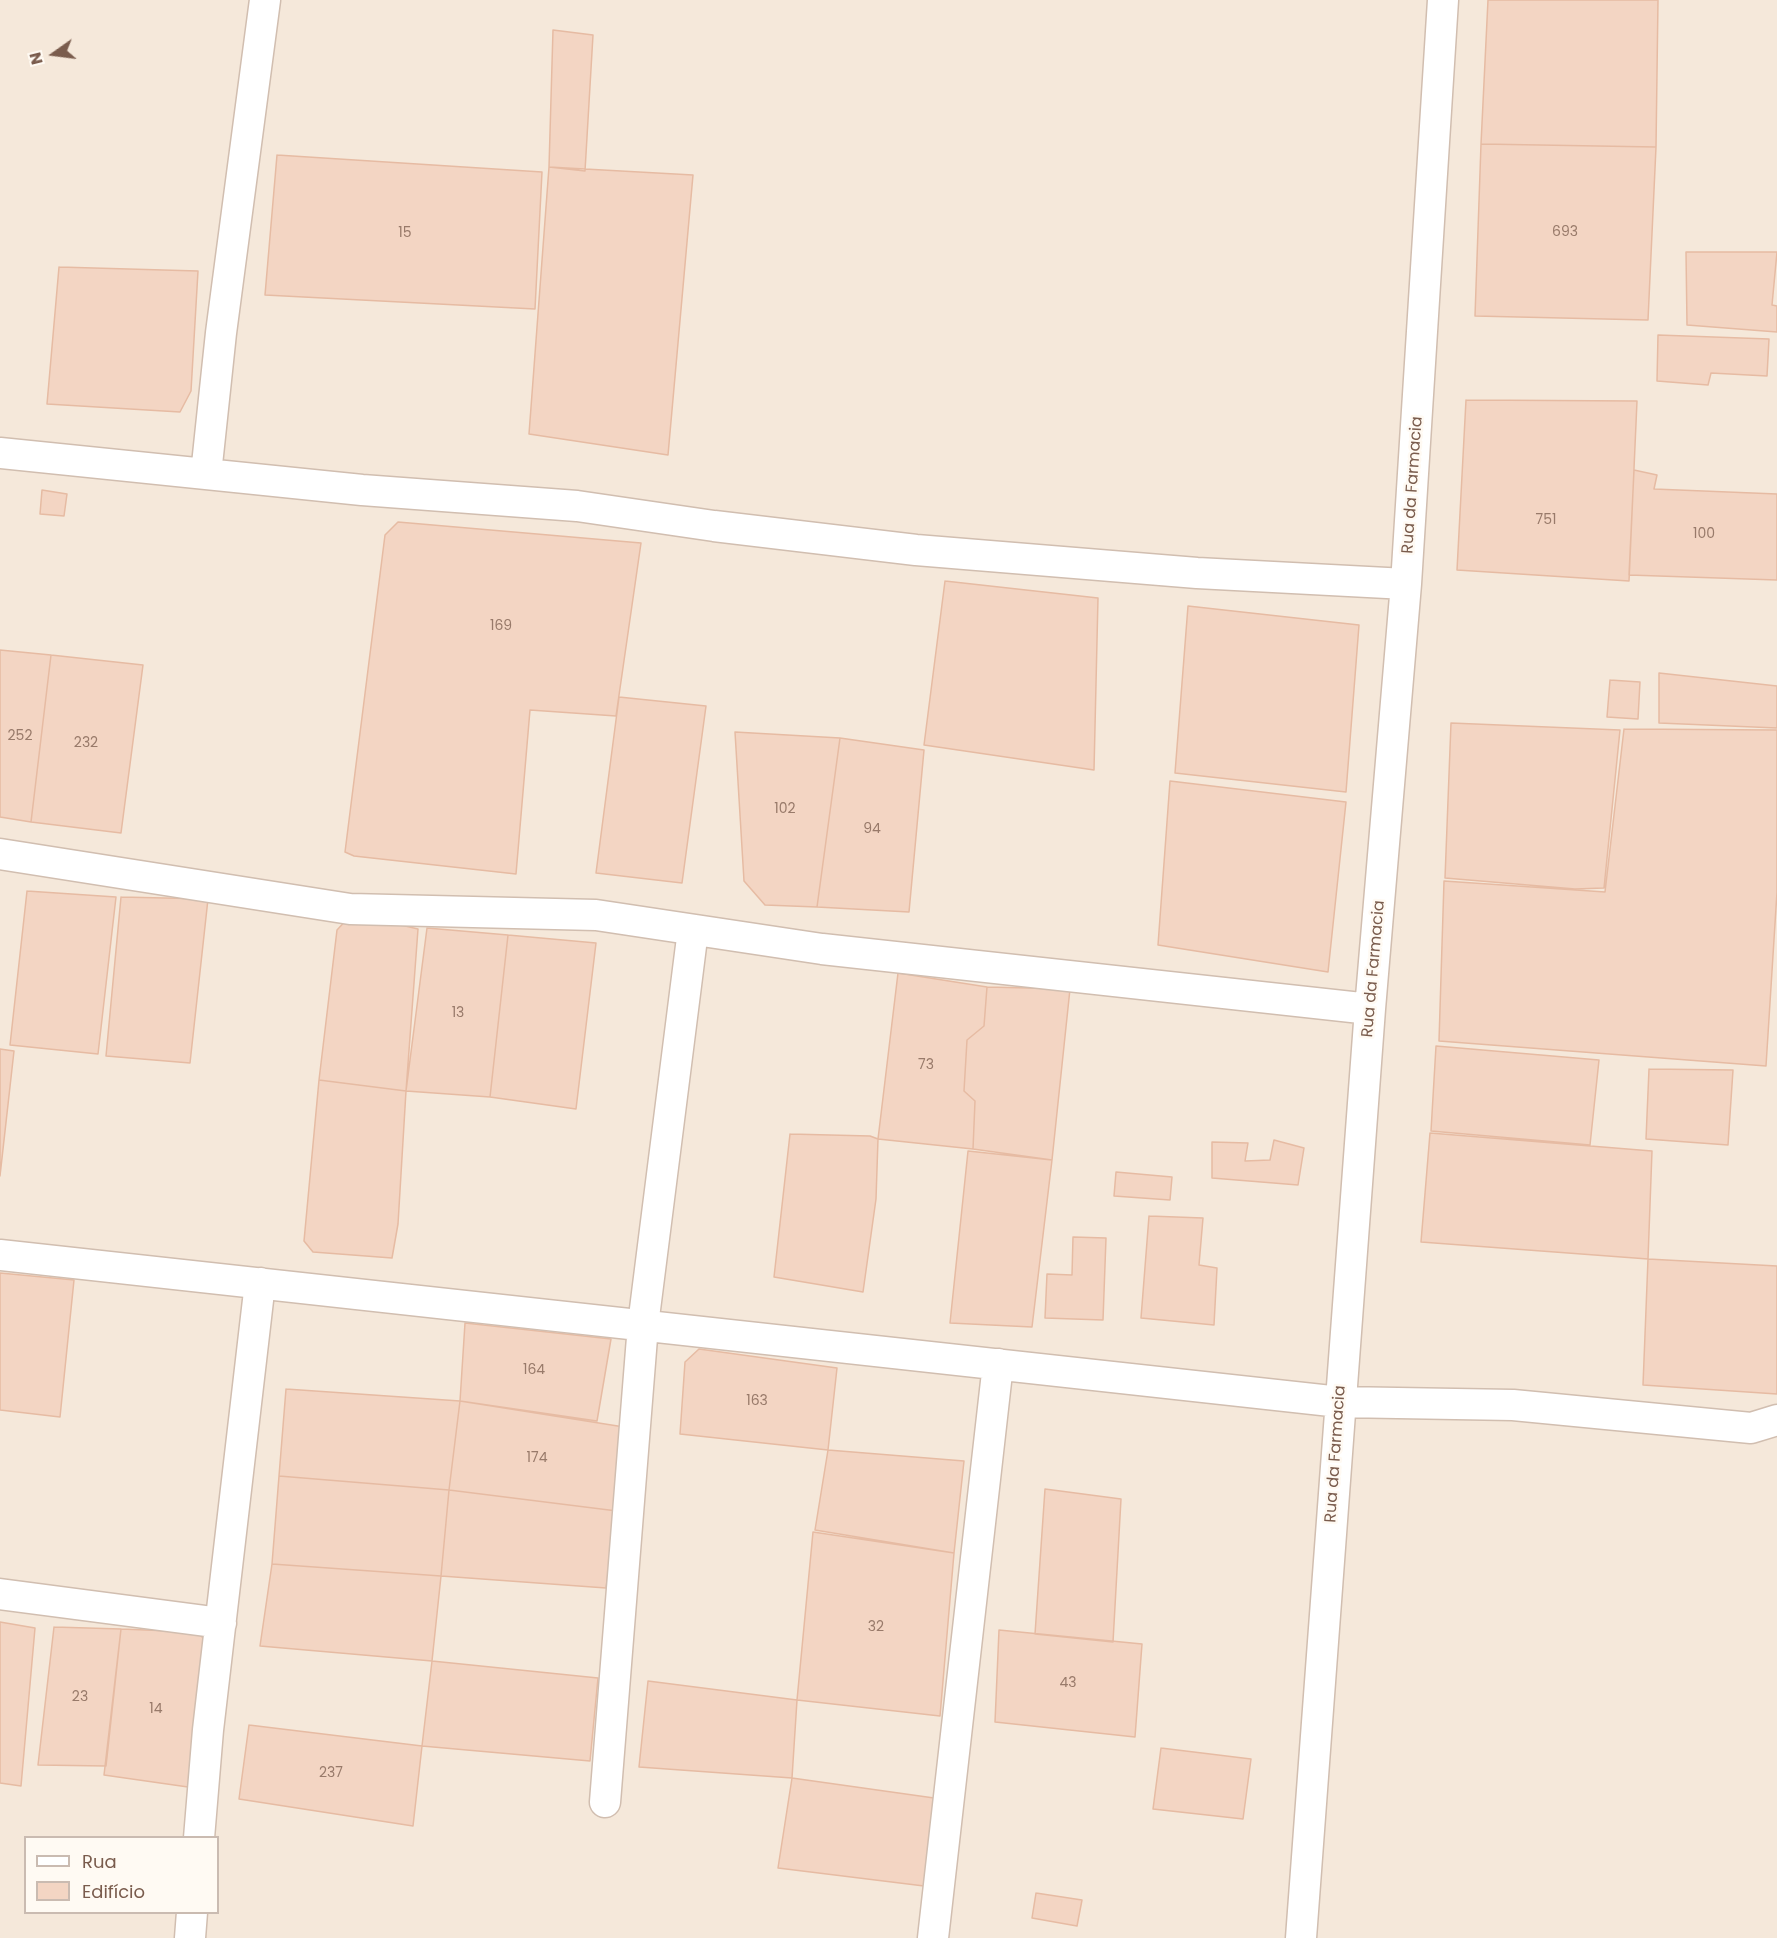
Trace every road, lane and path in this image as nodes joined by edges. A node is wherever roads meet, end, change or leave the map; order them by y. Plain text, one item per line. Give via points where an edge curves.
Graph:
1 (264, 0) edge
2 (1443, 0) edge
3 (0, 453) edge
4 (206, 474) junction
5 (1406, 584) junction
6 (0, 854) edge
7 (693, 930) junction
8 (1370, 1009) junction
9 (0, 1255) edge
10 (260, 1283) junction
11 (644, 1325) junction
12 (998, 1364) junction
13 (1340, 1402) junction
14 (1777, 1420) edge
15 (0, 1594) edge
16 (221, 1623) junction
17 (605, 1802) dead end
18 (199, 1836) edge
19 (192, 1914) edge
20 (190, 1938) edge
21 (933, 1938) edge
22 (1301, 1938) edge

1 - 4 street
2 - 5 street, Rua da Farmacia
3 - 4 street
4 - 5 street via 577,506 916,550 1197,573
5 - 8 street, Rua da Farmacia
6 - 7 street via 350,909 596,915
7 - 8 street via 822,949
7 - 11 street
8 - 13 street, Rua da Farmacia
9 - 10 street
10 - 11 street
10 - 16 street
11 - 12 street
11 - 17 street
12 - 13 street
12 - 21 street
13 - 14 street via 1514,1406 1751,1428
13 - 22 street, Rua da Farmacia
15 - 16 street
16 - 18 street
19 - 20 street

